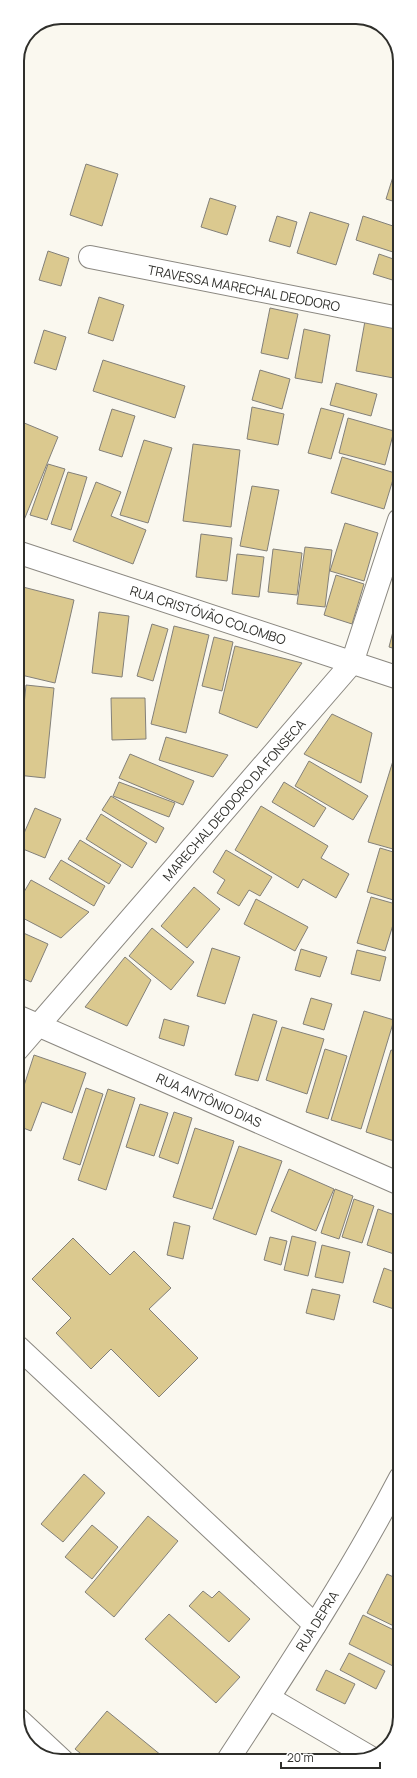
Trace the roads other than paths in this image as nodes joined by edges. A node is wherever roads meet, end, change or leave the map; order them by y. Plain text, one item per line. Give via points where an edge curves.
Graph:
1 (90, 257) dead end
2 (393, 317) edge
3 (393, 538) edge
4 (24, 554) edge
5 (352, 663) junction
6 (393, 676) edge
7 (24, 1019) edge
8 (39, 1025) junction
9 (24, 1043) edge
10 (393, 1181) edge
11 (24, 1353) edge
12 (393, 1491) edge
13 (315, 1625) junction
14 (269, 1698) junction
15 (26, 1726) edge
16 (55, 1753) edge
17 (363, 1753) edge
18 (232, 1754) edge

1 - 2 street, TRAVESSA MARECHAL DEODORO
3 - 5 street, MARECHAL DEODORO DA FONSECA
4 - 5 street, RUA CRISTÓVÃO COLOMBO
5 - 6 street, RUA CRISTÓVÃO COLOMBO
5 - 8 street, MARECHAL DEODORO DA FONSECA
7 - 8 street, RUA ANTÔNIO DIAS
8 - 9 street, MARECHAL DEODORO DA FONSECA
8 - 10 street, RUA ANTÔNIO DIAS
11 - 13 street
12 - 13 street, RUA DEPRA
13 - 14 street, RUA DEPRA
14 - 17 street
14 - 18 street, RUA DEPRA
15 - 16 street

